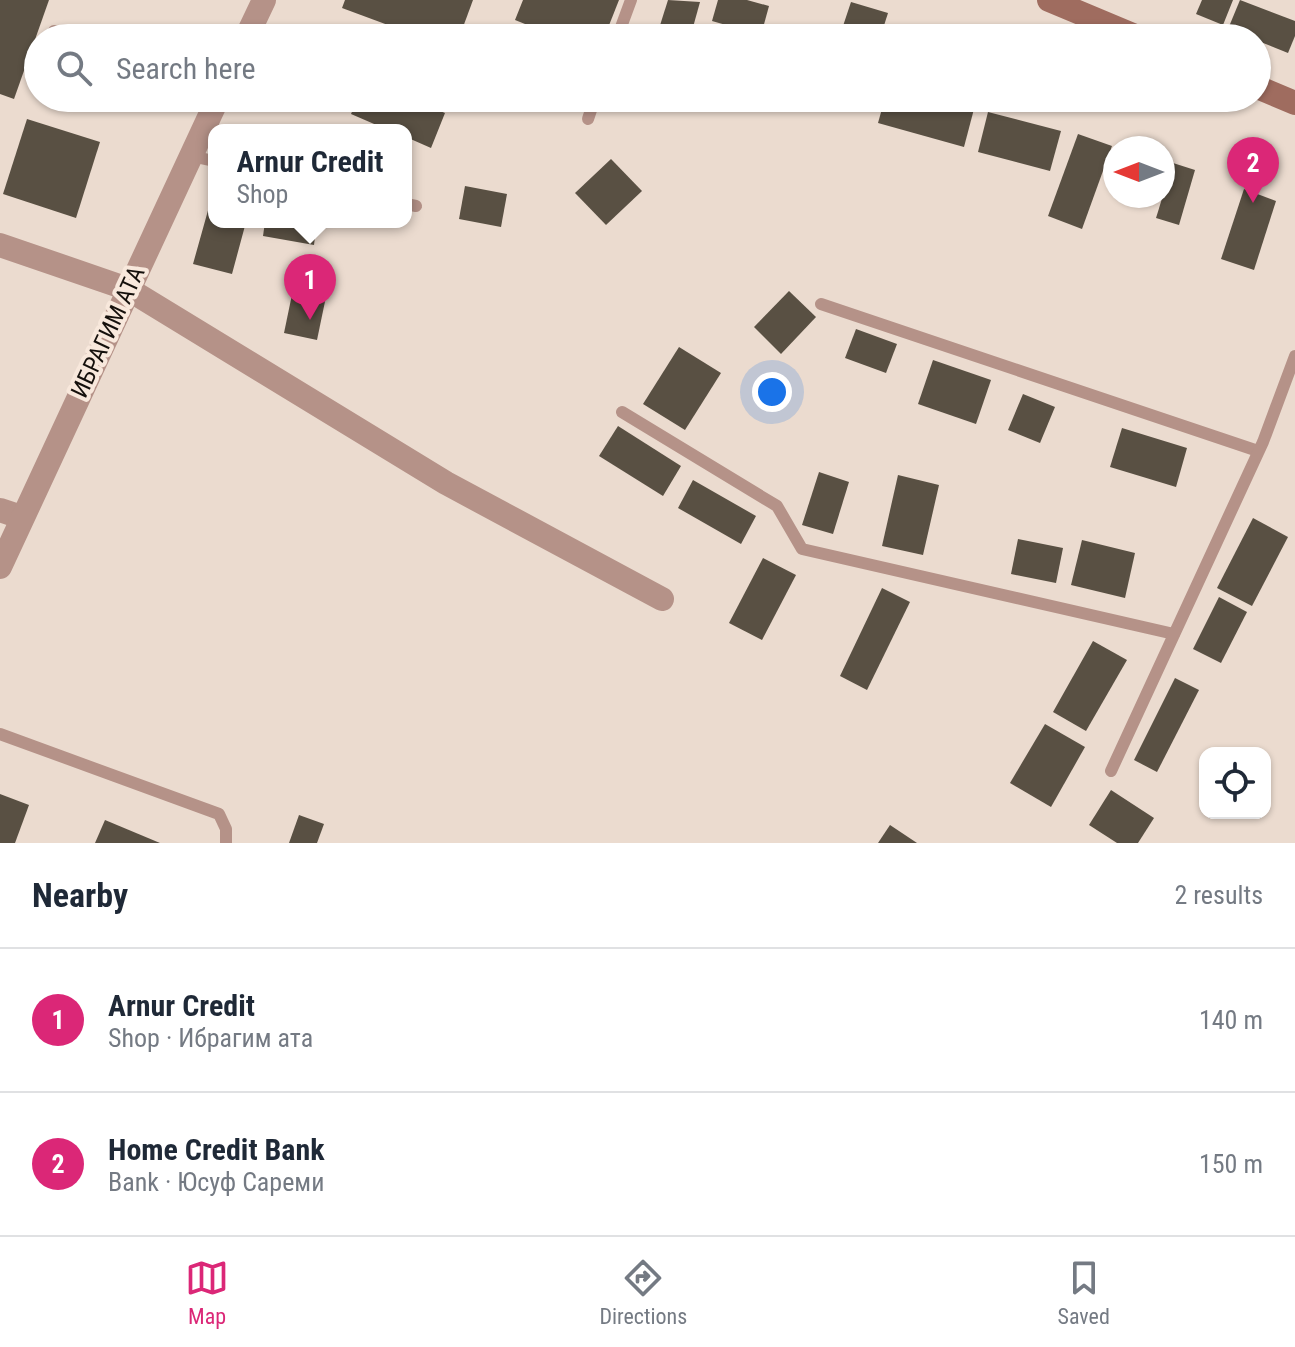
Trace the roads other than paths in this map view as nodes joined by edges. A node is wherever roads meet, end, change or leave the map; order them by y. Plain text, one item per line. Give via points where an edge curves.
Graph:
1 (264, 0) edge
2 (631, 0) edge
3 (1049, 0) edge
4 (253, 24) edge
5 (622, 24) edge
6 (1106, 24) edge
7 (1271, 93) edge
8 (1295, 103) edge
9 (590, 112) edge
10 (588, 119) dead end
11 (208, 129) edge
12 (202, 159) edge
13 (0, 245) edge
14 (128, 289) junction
15 (821, 304) dead end
16 (1295, 356) edge
17 (622, 412) dead end
18 (1258, 451) junction
19 (10, 514) edge
20 (0, 567) edge
21 (662, 599) dead end
22 (1174, 634) junction
23 (0, 734) edge
24 (1111, 771) dead end
25 (226, 843) edge

1 - 4 street
2 - 5 lane
3 - 6 main road
7 - 8 main road
9 - 10 lane
11 - 12 street, ИБРАГИМ АТА
12 - 14 street, ИБРАГИМ АТА
13 - 14 street
14 - 19 street, ИБРАГИМ АТА
14 - 21 street via 446,483
15 - 18 lane
16 - 18 lane
17 - 22 lane via 777,506 802,549
18 - 22 lane
19 - 20 street, ИБРАГИМ АТА
22 - 24 lane
23 - 25 lane via 219,814

